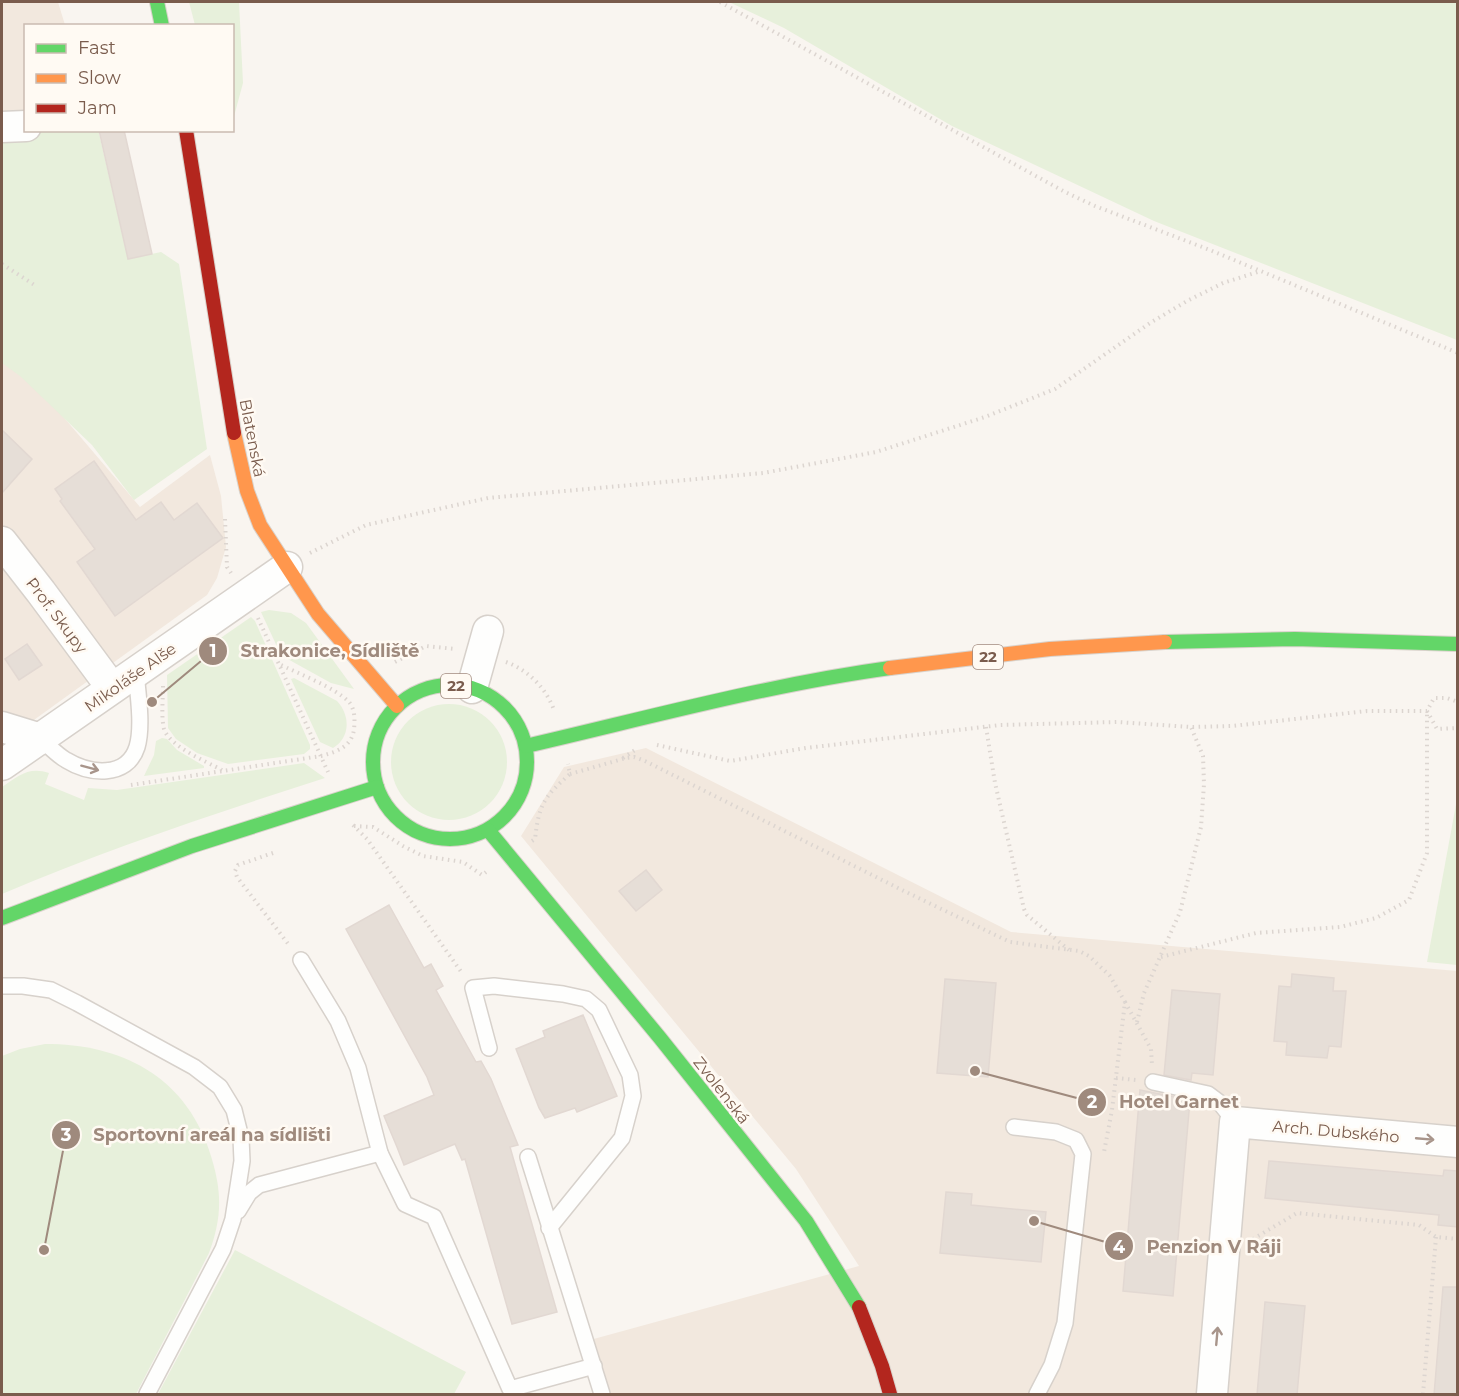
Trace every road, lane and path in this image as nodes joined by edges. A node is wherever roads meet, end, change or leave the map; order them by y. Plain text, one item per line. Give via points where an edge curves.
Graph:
1 (157, 2) edge
2 (720, 2) edge
3 (162, 24) edge
4 (24, 126) edge
5 (2, 127) edge
6 (186, 132) edge
7 (2, 264) edge
8 (1261, 271) junction
9 (36, 286) dead end
10 (1458, 353) edge
11 (2, 542) edge
12 (287, 567) junction
13 (485, 644) junction
14 (1458, 644) edge
15 (279, 664) dead end
16 (134, 673) junction
17 (374, 681) junction
18 (472, 688) junction
19 (1458, 702) edge
20 (350, 703) junction
21 (397, 706) junction
22 (1427, 711) junction
23 (2, 727) edge
24 (986, 727) junction
25 (1191, 727) junction
26 (1458, 728) edge
27 (561, 738) junction
28 (41, 739) junction
29 (526, 746) junction
30 (648, 746) dead end
31 (641, 747) dead end
32 (624, 758) junction
33 (2, 765) edge
34 (223, 771) junction
35 (570, 774) junction
36 (122, 786) dead end
37 (377, 787) junction
38 (343, 830) dead end
39 (488, 830) junction
40 (280, 850) dead end
41 (509, 856) junction
42 (2, 918) edge
43 (1069, 950) junction
44 (1161, 957) junction
45 (301, 960) joint
46 (2, 986) edge
47 (1125, 1002) junction
48 (1137, 1023) junction
49 (489, 1048) dead end
50 (1153, 1082) joint
51 (1235, 1122) junction
52 (1014, 1127) dead end
53 (1458, 1142) edge
54 (380, 1153) junction
55 (528, 1157) dead end
56 (1080, 1181) junction
57 (233, 1219) junction
58 (549, 1228) junction
59 (1436, 1237) junction
60 (1458, 1239) edge
61 (1247, 1243) dead end
62 (594, 1366) junction
63 (508, 1392) edge
64 (147, 1395) edge
65 (602, 1395) edge
66 (890, 1395) edge
67 (1037, 1395) edge
68 (1212, 1395) edge
69 (1423, 1395) edge

1 - 3 main road
2 - 8 path via 1065,192
4 - 5 street
6 - 12 main road, Blatenská via 238,456 260,525
7 - 9 path
8 - 10 path
8 - 12 path via 1223,283 1187,301 1055,389 985,417 876,452 763,473 488,498 366,525
11 - 16 street, Prof. Skupy via 41,592
12 - 16 street, Mikoláše Alše
12 - 17 main road, Blatenská via 318,614
13 - 17 path via 461,649 426,646 398,660
13 - 18 street
13 - 27 path via 535,680 548,695
14 - 27 main road, 22 via 1314,639 1212,641 1009,654 807,681
15 - 20 path
16 - 28 street, Mikoláše Alše
28 -> 16 lane via 75,764 95,771 120,767 133,756 137,746 139,699
16 - 34 path via 163,684 164,730 169,738
17 - 20 path
17 - 21 main road, Blatenská
18 - 21 main road, 22 via 432,687
18 - 29 main road, 22 via 507,710 519,726
19 - 22 path via 1434,698
20 - 34 path via 355,715 354,732 336,752
21 - 37 main road, 22 via 383,724 375,744 373,766
22 - 25 path via 1367,711
22 - 26 path via 1437,729
22 - 44 path via 1427,854 1409,900 1376,918 1340,927 1256,933
23 - 28 street
24 - 25 path via 1117,722
24 - 30 path via 730,761 655,744
24 - 43 path via 1024,909
25 - 44 path via 1203,756 1201,826 1180,912
27 - 29 main road, 22
27 - 35 path
28 - 33 street, Mikoláše Alše
29 - 39 main road, 22 via 528,770 521,794 508,815
31 - 32 path
32 - 35 path
32 - 43 path via 645,761 1010,942
34 - 36 path
35 - 41 path via 543,801 535,839
37 - 39 main road, 22 via 387,807 403,824 422,835 444,840 467,838
37 - 42 main road via 192,846
38 - 41 path via 373,827 423,856 463,862 482,875
39 - 41 main road, Zvolenská
40 - 45 path via 238,865 235,870
41 - 66 main road, Zvolenská via 806,1221 857,1302
43 - 47 path via 1089,956 1110,976
44 - 48 path via 1144,993
45 - 54 lane via 342,1030 358,1068
46 - 57 lane via 51,990 69,998 194,1066 220,1087 234,1110 241,1138 242,1161
47 - 48 path
47 - 56 path via 1101,1164
48 - 50 path via 1151,1049
49 - 58 lane via 473,988 494,986 563,994 586,999 599,1010 630,1075 633,1096 622,1138
50 - 51 lane via 1208,1094
51 -> 53 street, Arch. Dubského
68 -> 51 street
52 - 56 lane via 1056,1132 1076,1140 1083,1154
54 - 57 lane via 260,1185 249,1193
54 - 63 lane via 405,1204 434,1217
55 - 58 lane
56 - 67 lane via 1065,1323 1052,1365
57 - 64 lane via 223,1249
58 - 62 lane
59 - 60 path
59 - 61 path via 1419,1225 1297,1213
59 - 69 path
62 - 63 lane
62 - 65 lane

